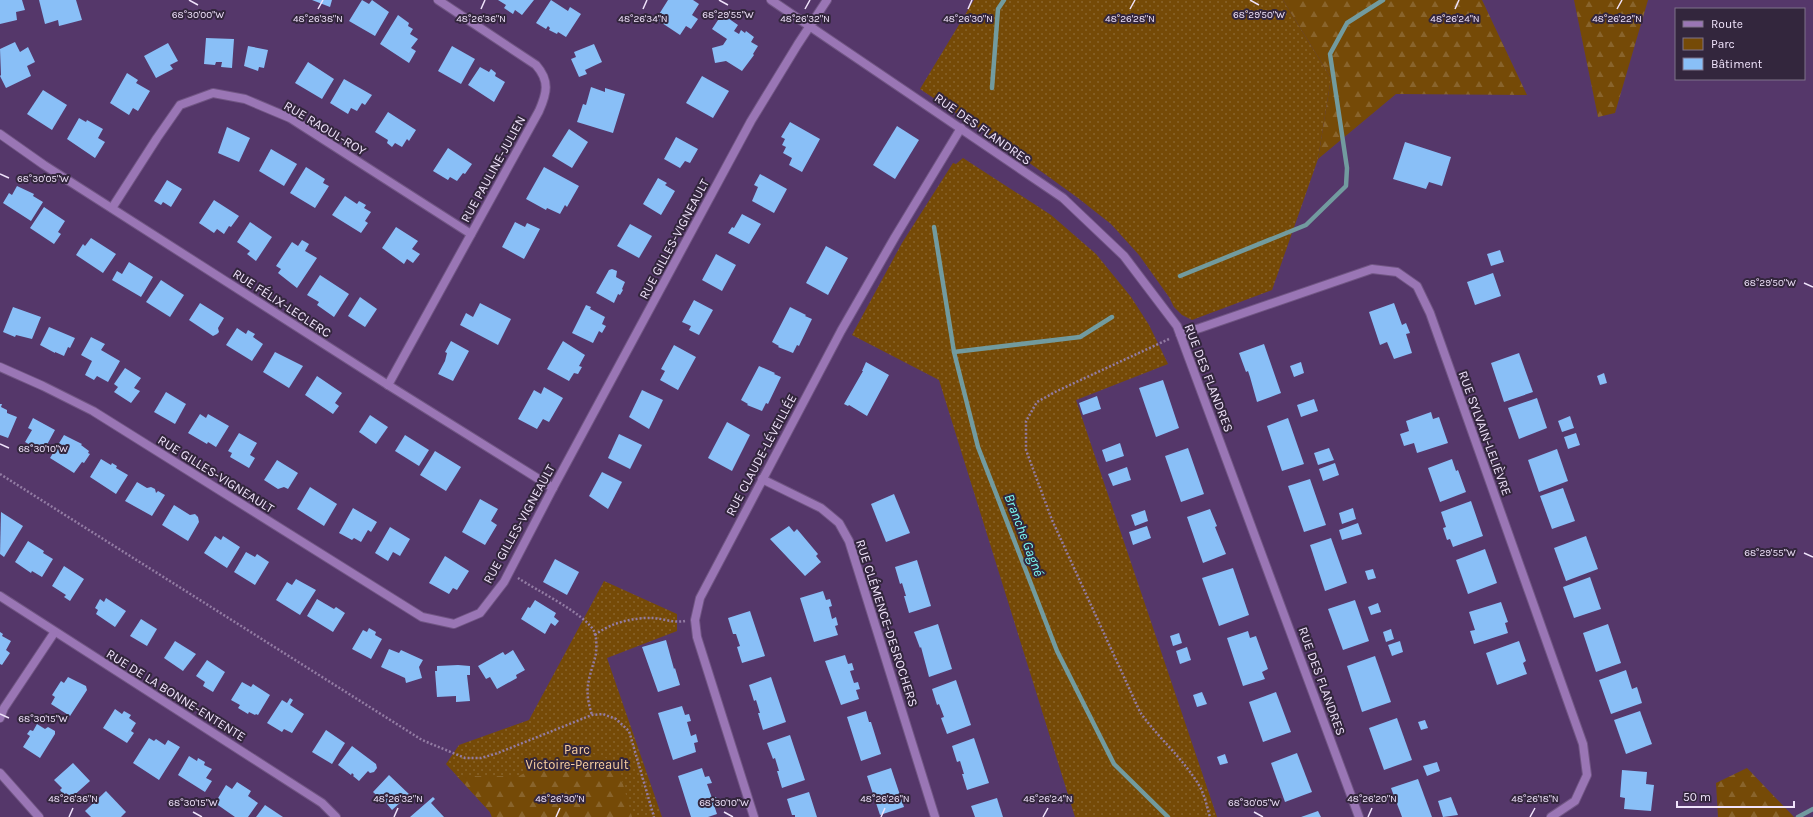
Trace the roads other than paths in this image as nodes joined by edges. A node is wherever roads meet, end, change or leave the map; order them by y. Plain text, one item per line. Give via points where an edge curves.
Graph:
1 (438, 0) edge
2 (771, 0) edge
3 (827, 0) edge
4 (810, 25) junction
5 (961, 128) junction
6 (0, 134) edge
7 (112, 208) junction
8 (471, 234) junction
9 (1180, 334) junction
10 (0, 367) edge
11 (388, 385) junction
12 (762, 479) junction
13 (553, 488) junction
14 (0, 596) edge
15 (54, 633) junction
16 (0, 718) edge
17 (0, 773) edge
18 (39, 817) edge
19 (336, 817) edge
20 (754, 817) edge
21 (935, 817) edge
22 (1359, 817) edge
23 (1551, 817) edge

1 - 8 street, RUE PAULINE-JULIEN via 536,64 544,74 546,84 539,111
2 - 4 street, RUE DES FLANDRES
3 - 4 street, RUE GILLES-VIGNEAULT
4 - 5 street, RUE DES FLANDRES
4 - 13 street, RUE GILLES-VIGNEAULT via 751,121
5 - 9 street, RUE DES FLANDRES via 1063,198 1118,250 1177,326
5 - 12 street, RUE CLAUDE-LÉVEILLÉE via 841,331
6 - 7 street, RUE FÉLIX-LECLERC
7 - 8 street, RUE RAOUL-ROY via 180,105 213,93 246,99 290,118
7 - 11 street, RUE FÉLIX-LECLERC
8 - 11 street, RUE PAULINE-JULIEN
9 - 22 street, RUE DES FLANDRES
9 - 23 street, RUE SYLVAIN-LELIÈVRE via 1372,269 1397,272 1417,286 1430,313 1583,744 1587,775 1575,801
10 - 13 street, RUE GILLES-VIGNEAULT via 93,411 422,617 454,624 480,613 504,582
11 - 13 street, RUE FÉLIX-LECLERC
12 - 20 street, RUE CLAUDE-LÉVEILLÉE via 700,598 695,620 698,637
12 - 21 street, RUE CLÉMENCE-DESROCHERS via 821,508 838,523 849,541
14 - 15 street, RUE DE LA BONNE-ENTENTE
15 - 16 street
15 - 19 street, RUE DE LA BONNE-ENTENTE via 322,803
17 - 18 street

